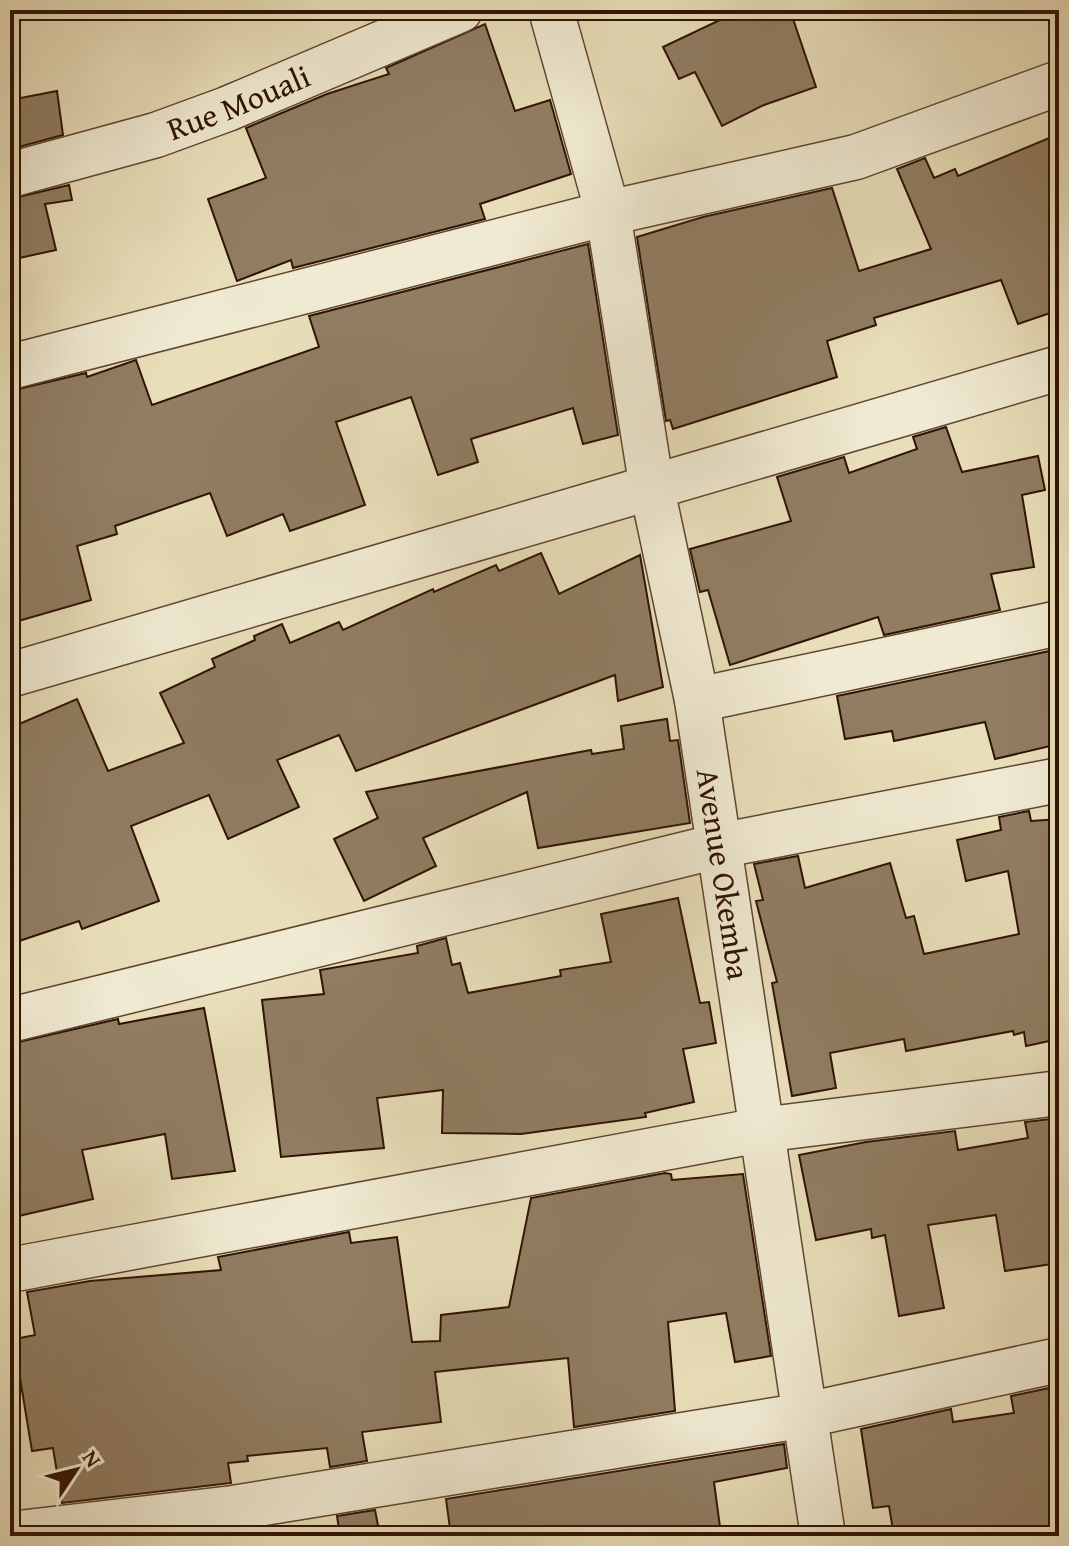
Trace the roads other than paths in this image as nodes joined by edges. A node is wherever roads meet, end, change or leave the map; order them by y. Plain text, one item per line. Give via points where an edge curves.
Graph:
1 (460, 10) edge
2 (551, 10) edge
3 (1059, 83) edge
4 (10, 175) edge
5 (608, 213) junction
6 (10, 367) edge
7 (1059, 368) edge
8 (652, 489) junction
9 (1059, 623) edge
10 (10, 675) edge
11 (697, 700) junction
12 (1059, 780) edge
13 (718, 846) junction
14 (10, 1020) edge
15 (1059, 1093) edge
16 (761, 1130) junction
17 (10, 1270) edge
18 (1059, 1360) edge
19 (806, 1415) junction
20 (10, 1534) edge
21 (823, 1536) edge

1 - 4 street, Rue Mouali via 227,109 156,135
2 - 5 street, Avenue Okemba
3 - 5 street via 856,157
5 - 6 street
5 - 8 street, Avenue Okemba
7 - 8 street
8 - 10 street
8 - 11 street, Avenue Okemba
9 - 11 street
11 - 13 street, Avenue Okemba
12 - 13 street
13 - 14 street
13 - 16 street, Avenue Okemba
15 - 16 street
16 - 17 street
16 - 19 street, Avenue Okemba
18 - 19 street
19 - 20 street via 233,1508
19 - 21 street, Avenue Okemba

